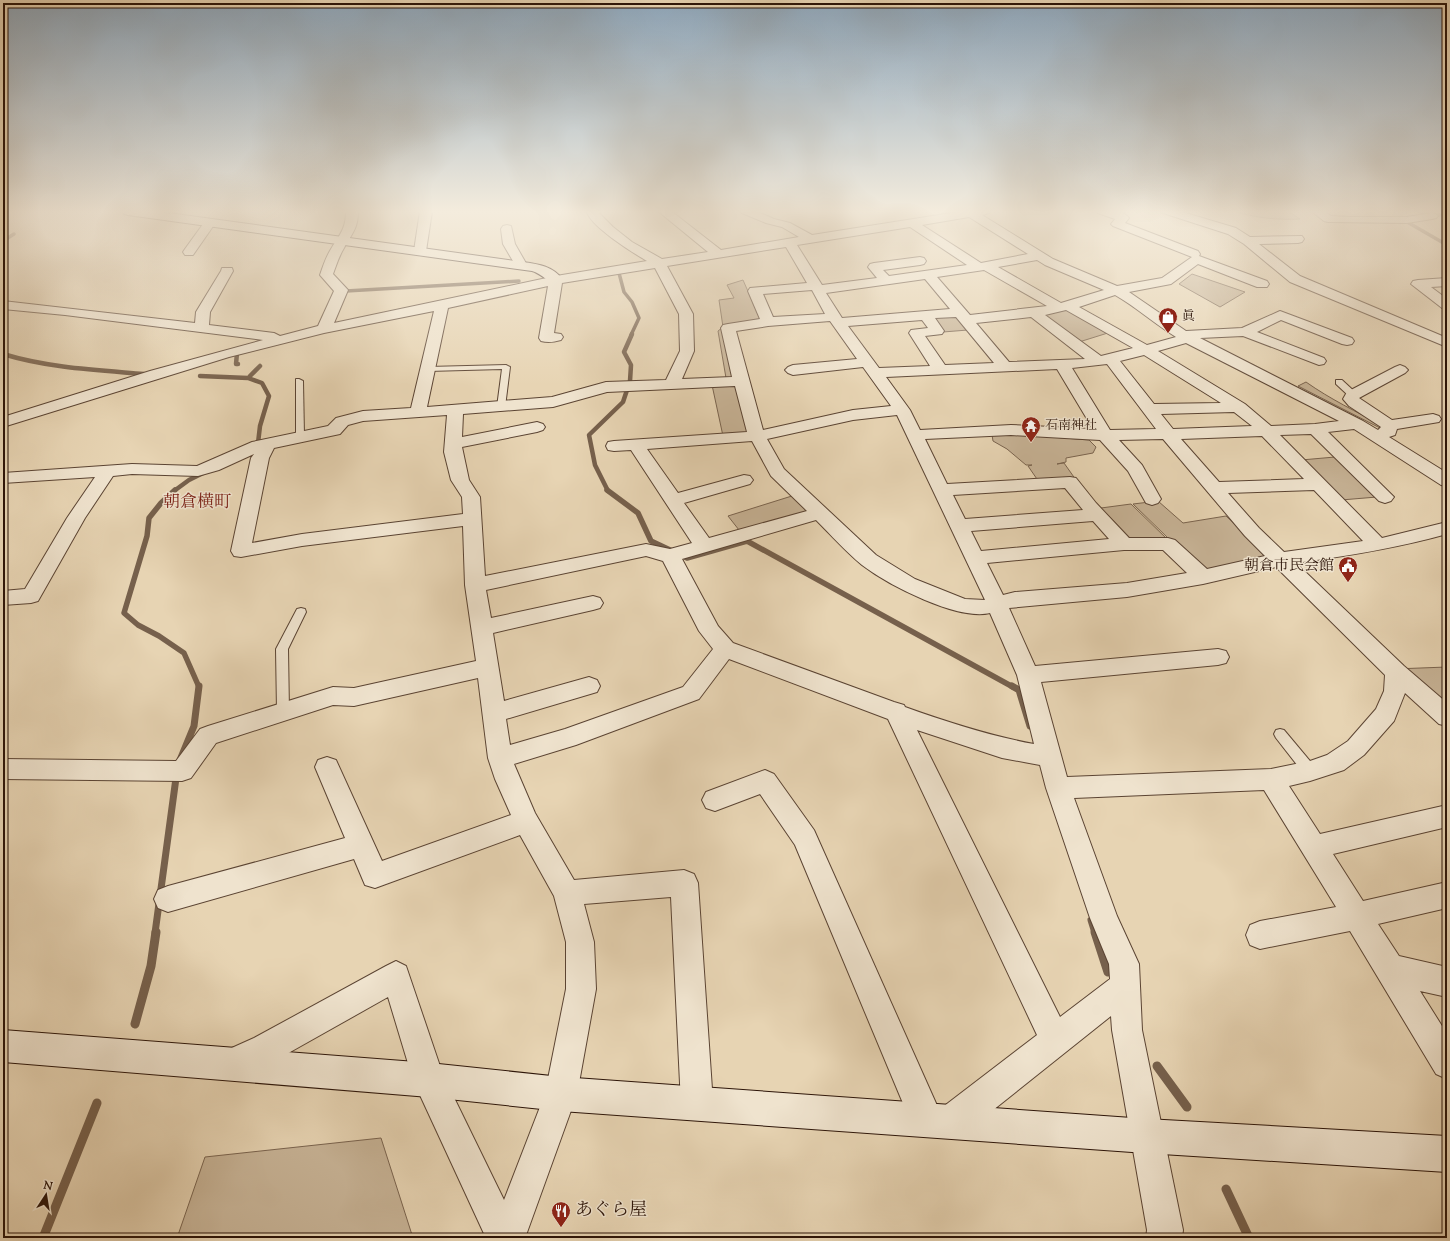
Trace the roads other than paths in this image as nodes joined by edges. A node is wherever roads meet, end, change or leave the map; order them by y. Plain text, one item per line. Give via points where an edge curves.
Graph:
1 (329, 269) edge
2 (540, 269) edge
3 (593, 269) edge
4 (620, 269) edge
5 (663, 269) edge
6 (806, 269) edge
7 (876, 269) edge
8 (967, 269) edge
9 (986, 269) edge
10 (1066, 269) edge
11 (1184, 269) edge
12 (1223, 269) edge
13 (1283, 269) edge
14 (227, 271) dead end
15 (597, 273) junction
16 (928, 274) junction
17 (556, 280) junction
18 (887, 280) junction
19 (1447, 282) edge
20 (1262, 284) dead end
21 (1404, 284) dead end
22 (1418, 284) junction
23 (817, 288) junction
24 (1116, 290) junction
25 (3, 305) edge
26 (442, 305) junction
27 (1447, 305) edge
28 (1063, 307) junction
29 (1034, 313) junction
30 (926, 315) junction
31 (963, 316) junction
32 (836, 320) junction
33 (768, 322) junction
34 (202, 328) junction
35 (324, 329) junction
36 (1245, 332) junction
37 (1186, 336) junction
38 (546, 338) dead end
39 (287, 339) junction
40 (1347, 341) dead end
41 (1447, 343) edge
42 (1146, 349) junction
43 (1104, 360) junction
44 (1319, 361) dead end
45 (1062, 364) junction
46 (1004, 366) junction
47 (871, 367) junction
48 (428, 369) junction
49 (940, 369) junction
50 (793, 370) dead end
51 (1400, 370) dead end
52 (299, 381) dead end
53 (741, 381) junction
54 (1339, 382) dead end
55 (672, 383) junction
56 (1353, 395) junction
57 (501, 407) junction
58 (1239, 407) junction
59 (1150, 409) junction
60 (455, 410) junction
61 (902, 410) junction
62 (418, 412) junction
63 (1433, 419) dead end
64 (3, 422) edge
65 (1357, 424) junction
66 (537, 428) dead end
67 (1315, 429) junction
68 (1266, 430) junction
69 (1383, 430) junction
70 (1168, 434) junction
71 (915, 435) junction
72 (1105, 435) junction
73 (300, 436) junction
74 (757, 436) junction
75 (268, 444) junction
76 (453, 444) junction
77 (636, 445) junction
78 (614, 446) dead end
79 (108, 470) junction
80 (3, 478) edge
81 (744, 480) dead end
82 (1447, 481) edge
83 (1319, 484) junction
84 (1214, 488) junction
85 (942, 490) junction
86 (1385, 497) dead end
87 (1152, 498) dead end
88 (674, 500) junction
89 (819, 513) junction
90 (1098, 515) junction
91 (472, 519) junction
92 (960, 526) junction
93 (1447, 528) edge
94 (1124, 544) junction
95 (1378, 545) junction
96 (704, 546) junction
97 (670, 556) junction
98 (975, 558) junction
99 (1281, 559) junction
100 (1203, 577) junction
101 (475, 585) junction
102 (3, 598) edge
103 (593, 603) dead end
104 (997, 604) junction
105 (301, 612) dead end
106 (482, 628) junction
107 (725, 649) junction
108 (1218, 657) dead end
109 (488, 667) junction
110 (1396, 672) junction
111 (1028, 675) junction
112 (590, 686) dead end
113 (896, 711) junction
114 (283, 712) junction
115 (494, 713) junction
116 (1447, 717) edge
117 (1280, 734) dead end
118 (1049, 757) junction
119 (500, 758) junction
120 (327, 767) dead end
121 (3, 769) edge
122 (1310, 771) junction
123 (1271, 779) junction
124 (1058, 788) junction
125 (715, 800) dead end
126 (1447, 816) edge
127 (526, 821) junction
128 (362, 845) junction
129 (1314, 846) junction
130 (567, 893) junction
131 (1447, 895) edge
132 (168, 899) dead end
133 (1358, 916) junction
134 (1260, 935) dead end
135 (1390, 969) junction
136 (1447, 982) edge
137 (1125, 986) junction
138 (1056, 1041) junction
139 (3, 1046) edge
140 (231, 1064) junction
141 (1447, 1064) edge
142 (429, 1080) junction
143 (561, 1094) junction
144 (697, 1104) junction
145 (939, 1121) junction
146 (1146, 1136) junction
147 (1447, 1154) edge
148 (505, 1238) edge
149 (1164, 1238) edge

1 - 35 street via 326,276 341,290
2 - 17 street via 553,275
3 - 15 street
4 - 15 street
5 - 55 street via 686,314 687,350
6 - 23 street
7 - 18 street
8 - 16 street
9 - 28 street
10 - 24 street
11 - 24 street via 1166,281
12 - 20 street
13 - 41 street via 1295,279
14 - 34 street via 203,312
15 - 17 street
16 - 18 street
16 - 31 street
17 - 26 street
17 - 38 street
18 - 23 street
19 - 22 street
21 - 22 street
22 - 27 street
23 - 32 street
23 - 33 street via 755,291
24 - 28 street
24 - 37 street
25 - 34 street
26 - 35 street
26 - 48 street
28 - 29 street
28 - 42 street
29 - 31 street
29 - 43 street
30 - 31 street
30 - 32 street
30 - 49 street via 938,331 916,333
31 - 46 street
32 - 33 street
32 - 47 street
33 - 53 street via 728,328
34 - 39 street
35 - 39 street
36 - 37 street
36 - 40 street via 1287,313
36 - 44 street
37 - 42 street
37 - 65 street
39 - 64 street via 155,374
42 - 43 street
42 - 58 street
43 - 45 street
43 - 59 street
45 - 46 street
45 - 72 street
46 - 49 street
47 - 49 street
47 - 50 street
47 - 61 street
48 - 57 lane via 506,367
48 - 62 street
51 - 56 street
52 - 73 lane
53 - 55 street
53 - 74 street
54 - 56 lane
55 - 57 street via 606,387 553,402
56 - 69 street via 1351,399
57 - 60 street
58 - 59 street
58 - 68 street
59 - 70 street
60 - 62 street
60 - 76 street
61 - 71 street
61 - 74 street via 853,415
62 - 73 street via 363,416 342,421 334,430
63 - 69 street
65 - 67 street
65 - 69 street
66 - 76 street
67 - 68 street
67 - 86 street
68 - 70 street
68 - 83 street
69 - 82 street
70 - 72 street
70 - 84 street
71 - 72 street via 1011,430
71 - 85 street
72 - 87 street via 1136,469
73 - 75 street
74 - 77 street
74 - 89 street via 777,472
75 - 79 street via 198,471
75 - 91 street via 260,458 241,551 302,540
76 - 91 street via 460,480 471,497
77 - 78 street
77 - 88 street
79 - 80 street
79 - 102 street via 76,518 31,596
81 - 88 street
83 - 84 street
83 - 95 street
84 - 99 street via 1252,532
85 - 90 street via 1070,482
85 - 92 street
88 - 96 street
89 - 96 street
89 - 104 street via 869,560 908,584 962,606 981,608
90 - 92 street
90 - 94 street
91 - 101 street
92 - 98 street
93 - 95 street
94 - 98 street
94 - 100 street via 1168,544
95 - 99 street
96 - 97 street
97 - 101 street via 646,550
97 - 107 street via 710,631
98 - 104 street
99 - 100 street
99 - 110 street
100 - 104 street via 1127,590 1015,599
101 - 106 street
103 - 106 street
104 - 111 street
105 - 114 lane via 282,649
106 - 109 street
107 - 113 street
107 - 119 street via 691,693 568,738
108 - 111 street
109 - 114 street via 354,697 333,696
109 - 115 street
110 - 116 street
110 - 122 street via 1395,691 1386,714 1356,748 1335,763
111 - 118 street
112 - 115 street
113 - 118 street via 1002,748
113 - 138 street
114 - 121 street via 208,736 182,771
115 - 119 street
117 - 122 lane
118 - 124 street
119 - 127 street
120 - 128 street
122 - 123 street
123 - 124 street
123 - 129 street
124 - 137 street via 1104,918 1124,964
125 - 145 street via 765,781 805,838
126 - 129 street
127 - 128 street via 375,876
127 - 130 street
128 - 132 street
129 - 133 street
130 - 143 street via 580,942 581,989
130 - 144 street via 684,883
131 - 133 street
133 - 134 street
133 - 135 street
135 - 136 street
135 - 141 street
137 - 138 street
137 - 146 street via 1127,1030
138 - 145 street
139 - 140 street
140 - 142 street
140 - 142 street via 264,1049 396,976
142 - 143 street
142 - 148 street
143 - 144 street
143 - 148 street
144 - 145 street
145 - 146 street
146 - 147 street
146 - 149 street via 1165,1230

